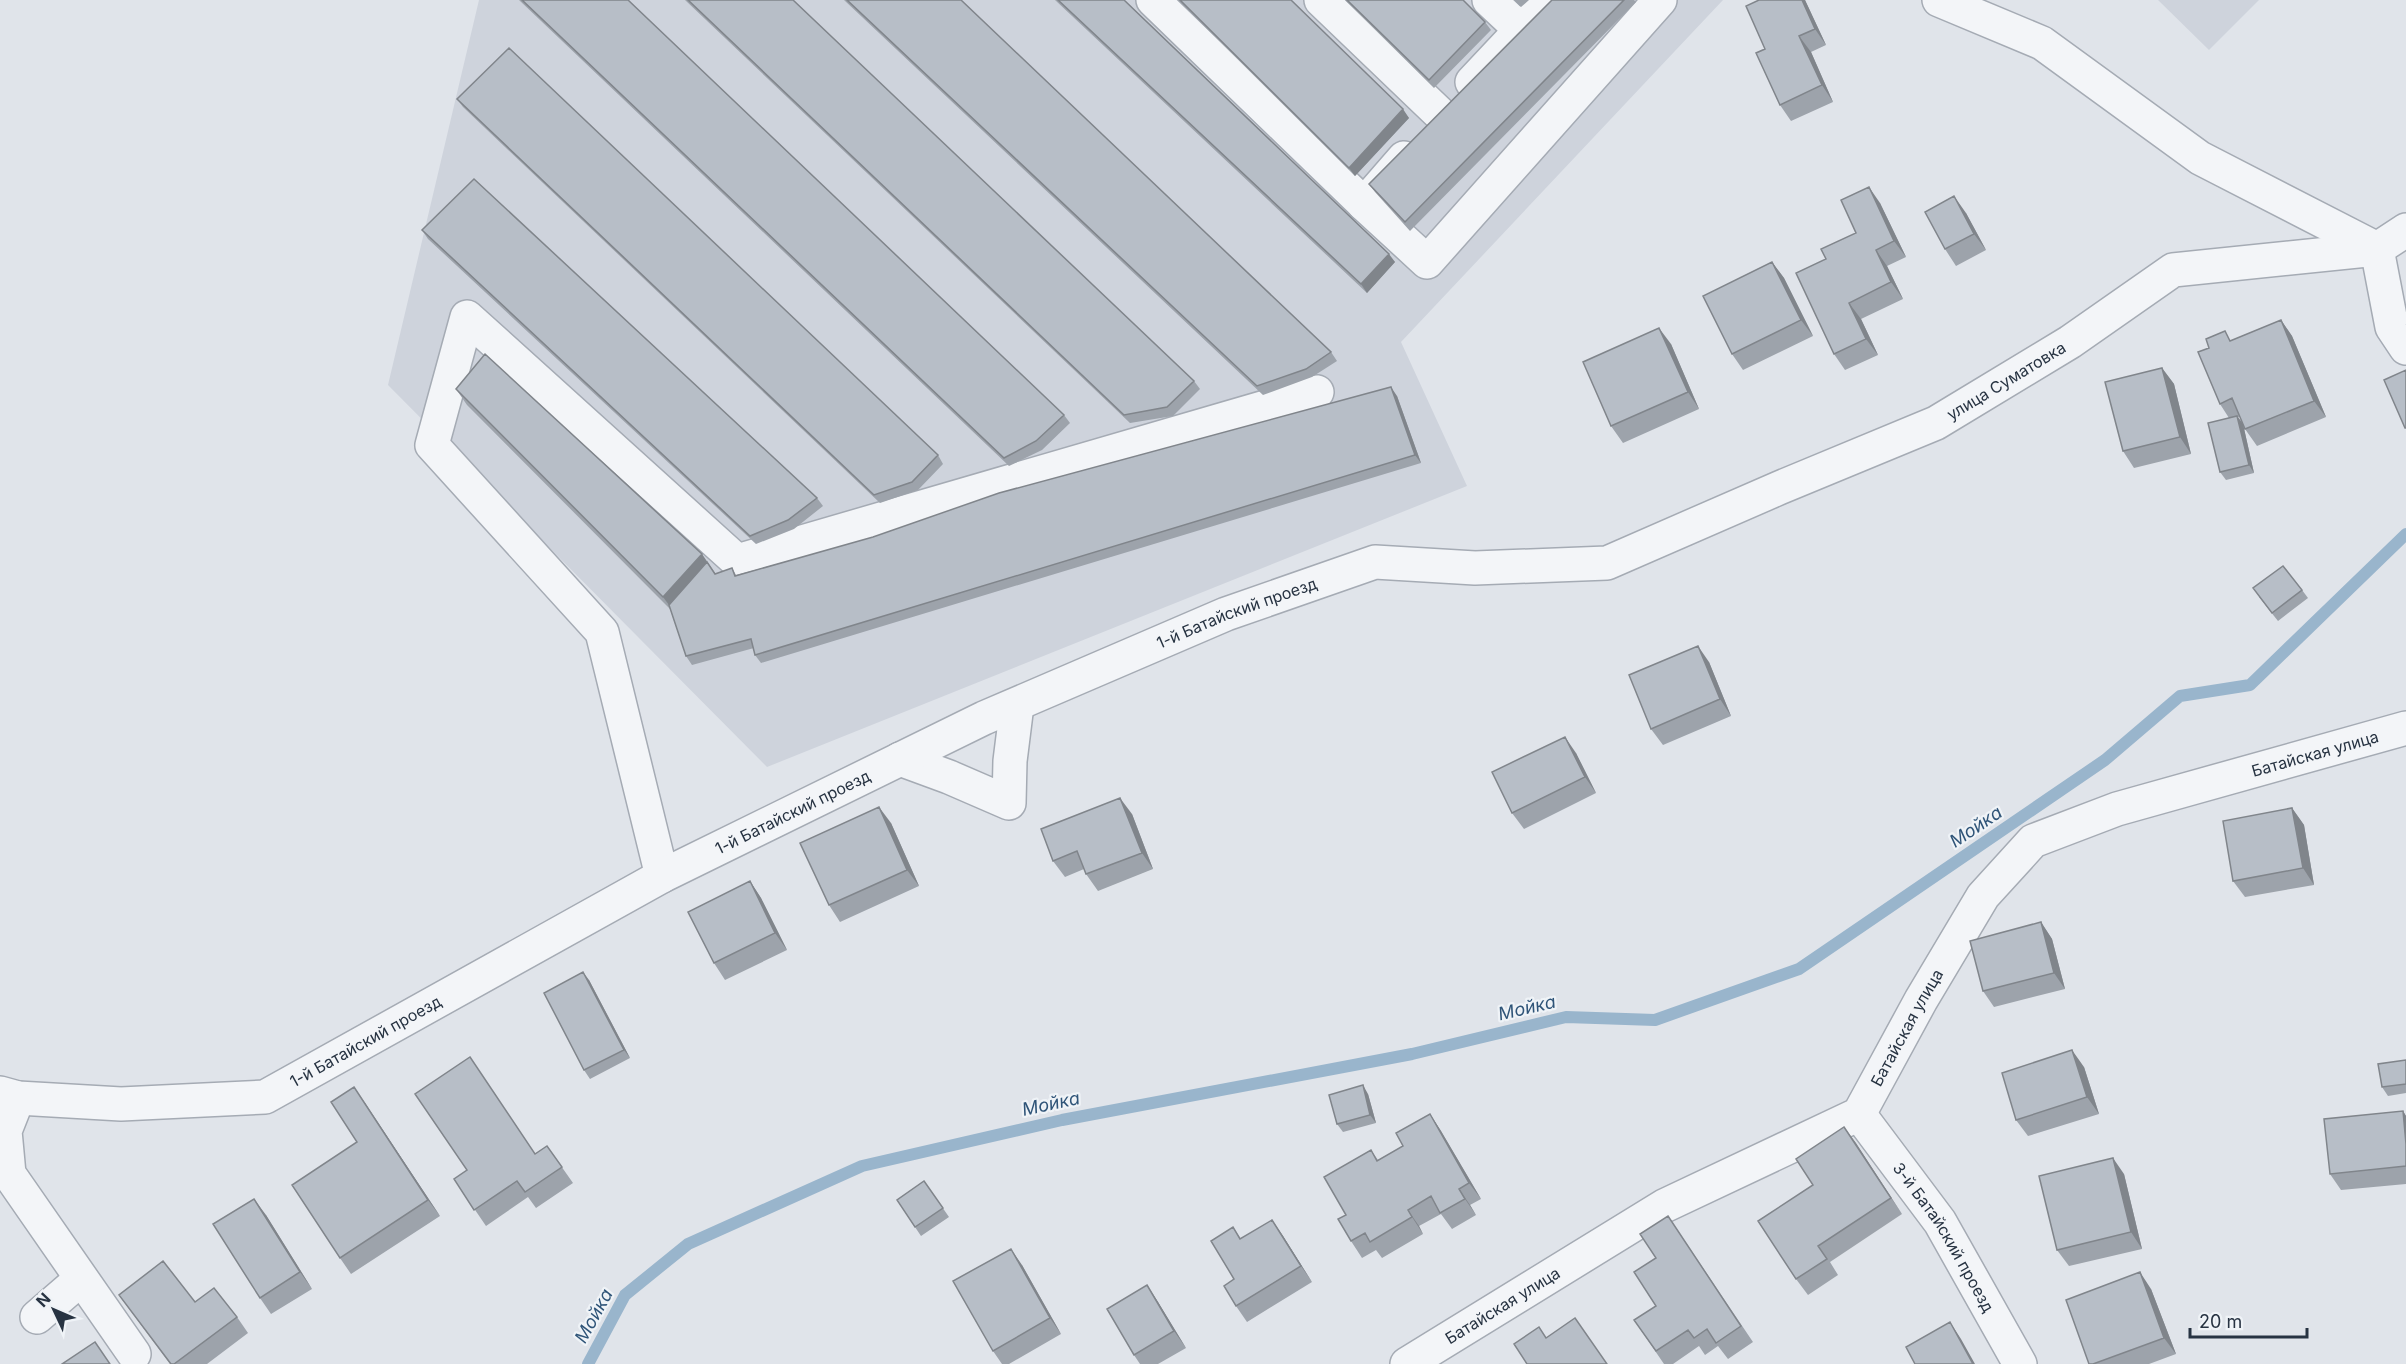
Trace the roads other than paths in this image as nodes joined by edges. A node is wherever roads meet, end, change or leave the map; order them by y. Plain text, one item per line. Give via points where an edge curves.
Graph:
1 (1153, 0) edge
2 (1321, 0) edge
3 (1489, 0) edge
4 (1550, 0) edge
5 (1939, 0) edge
6 (1656, 1) edge
7 (1521, 30) junction
8 (1441, 115) junction
9 (1364, 204) junction
10 (2406, 230) edge
11 (2377, 249) junction
12 (2406, 348) edge
13 (1317, 392) dead end
14 (1607, 563) joint
15 (1017, 705) junction
16 (2406, 728) edge
17 (900, 759) junction
18 (662, 876) junction
19 (9, 1096) edge
20 (1859, 1114) junction
21 (81, 1279) junction
22 (37, 1317) dead end
23 (134, 1354) dead end
24 (1407, 1364) edge
25 (2020, 1364) edge

1 - 9 street
2 - 8 street
3 - 7 street
4 - 7 street
5 - 11 street via 2042,43 2200,159
6 - 9 street via 1427,262
7 - 8 street
8 - 9 street
10 - 11 street, улица Суматовка
11 - 12 street via 2392,327
11 - 14 street, улица Суматовка via 2174,270 2070,342 1936,423
13 - 18 street via 737,561 467,317 432,445 602,632
14 - 15 street, 1-й Батайский проезд via 1475,568 1375,562 1226,614
15 - 17 street, 1-й Батайский проезд
15 - 17 street via 1009,803
16 - 20 street, Батайская улица via 2117,809 2033,841 1983,896 1920,999
17 - 18 street, 1-й Батайский проезд
18 - 19 street, 1-й Батайский проезд via 266,1097 121,1104
19 - 21 street via 5,1131 9,1174
20 - 24 street, Батайская улица via 1664,1206
20 - 25 street, 3-й Батайский проезд via 1940,1222
21 - 22 street
21 - 23 street

